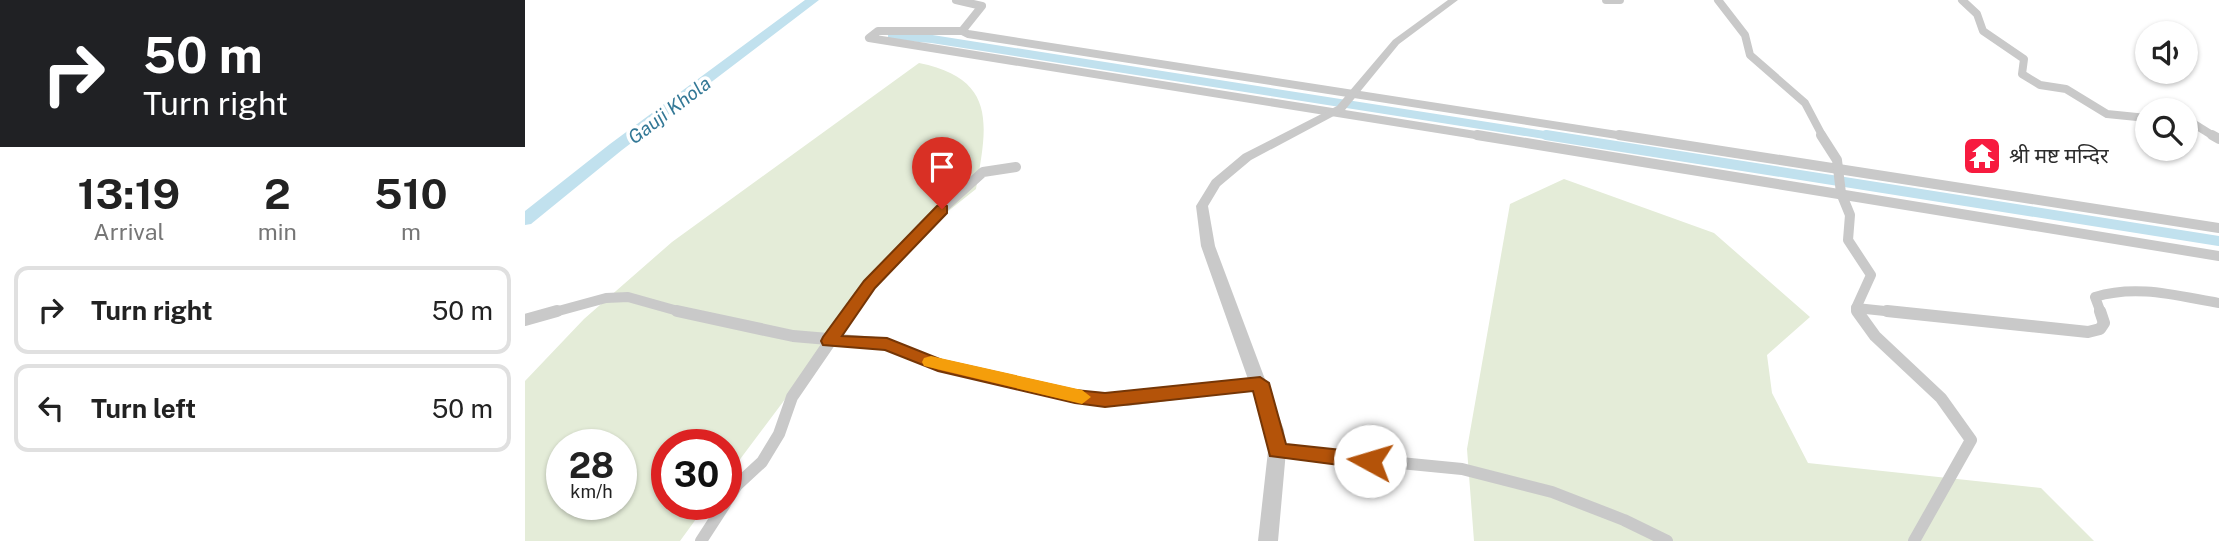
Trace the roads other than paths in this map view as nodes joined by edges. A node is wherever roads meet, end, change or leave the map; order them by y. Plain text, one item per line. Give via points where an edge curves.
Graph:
1 (956, 0) edge
2 (1454, 0) edge
3 (1606, 0) edge
4 (1620, 0) edge
5 (1718, 0) edge
6 (1962, 0) edge
7 (962, 31) junction
8 (1352, 95) junction
9 (1339, 110) junction
10 (2135, 117) edge
11 (2198, 126) edge
12 (2219, 139) edge
13 (1016, 167) dead end
14 (1838, 171) junction
15 (1841, 191) junction
16 (2219, 228) edge
17 (2219, 256) edge
18 (2219, 303) edge
19 (1856, 307) junction
20 (525, 320) edge
21 (830, 341) junction
22 (1260, 383) junction
23 (1277, 451) junction
24 (742, 480) edge
25 (715, 520) edge
26 (701, 541) edge
27 (1268, 541) edge
28 (1667, 541) edge
29 (1914, 541) edge

1 - 7 street via 982,8
2 - 8 street via 1396,42
3 - 4 street
5 - 14 street via 1745,35 1750,55 1805,103 1833,152
6 - 10 street via 1977,15 1983,31 2024,58 2022,74 2027,80 2066,89 2107,114
7 - 8 street
7 - 9 street via 878,31 869,38
8 - 9 street
8 - 14 street
9 - 15 street
9 - 22 street via 1247,157 1216,183 1202,206 1207,246
11 - 12 street
13 - 21 street via 983,172 921,228 870,284
14 - 15 street
14 - 16 street
15 - 17 street
15 - 19 street via 1850,215 1845,225 1847,244 1871,275
18 - 19 street via 2132,290 2107,292 2095,297 2104,323 2088,332
19 - 29 street via 1862,324 1920,376 1962,423 1971,440
20 - 21 street via 607,298 628,297 662,308
21 - 22 street via 887,344 938,365 1105,400
21 - 24 street via 792,397 779,434
22 - 23 street
23 - 27 street
23 - 28 street via 1462,470 1552,492
25 - 26 street

